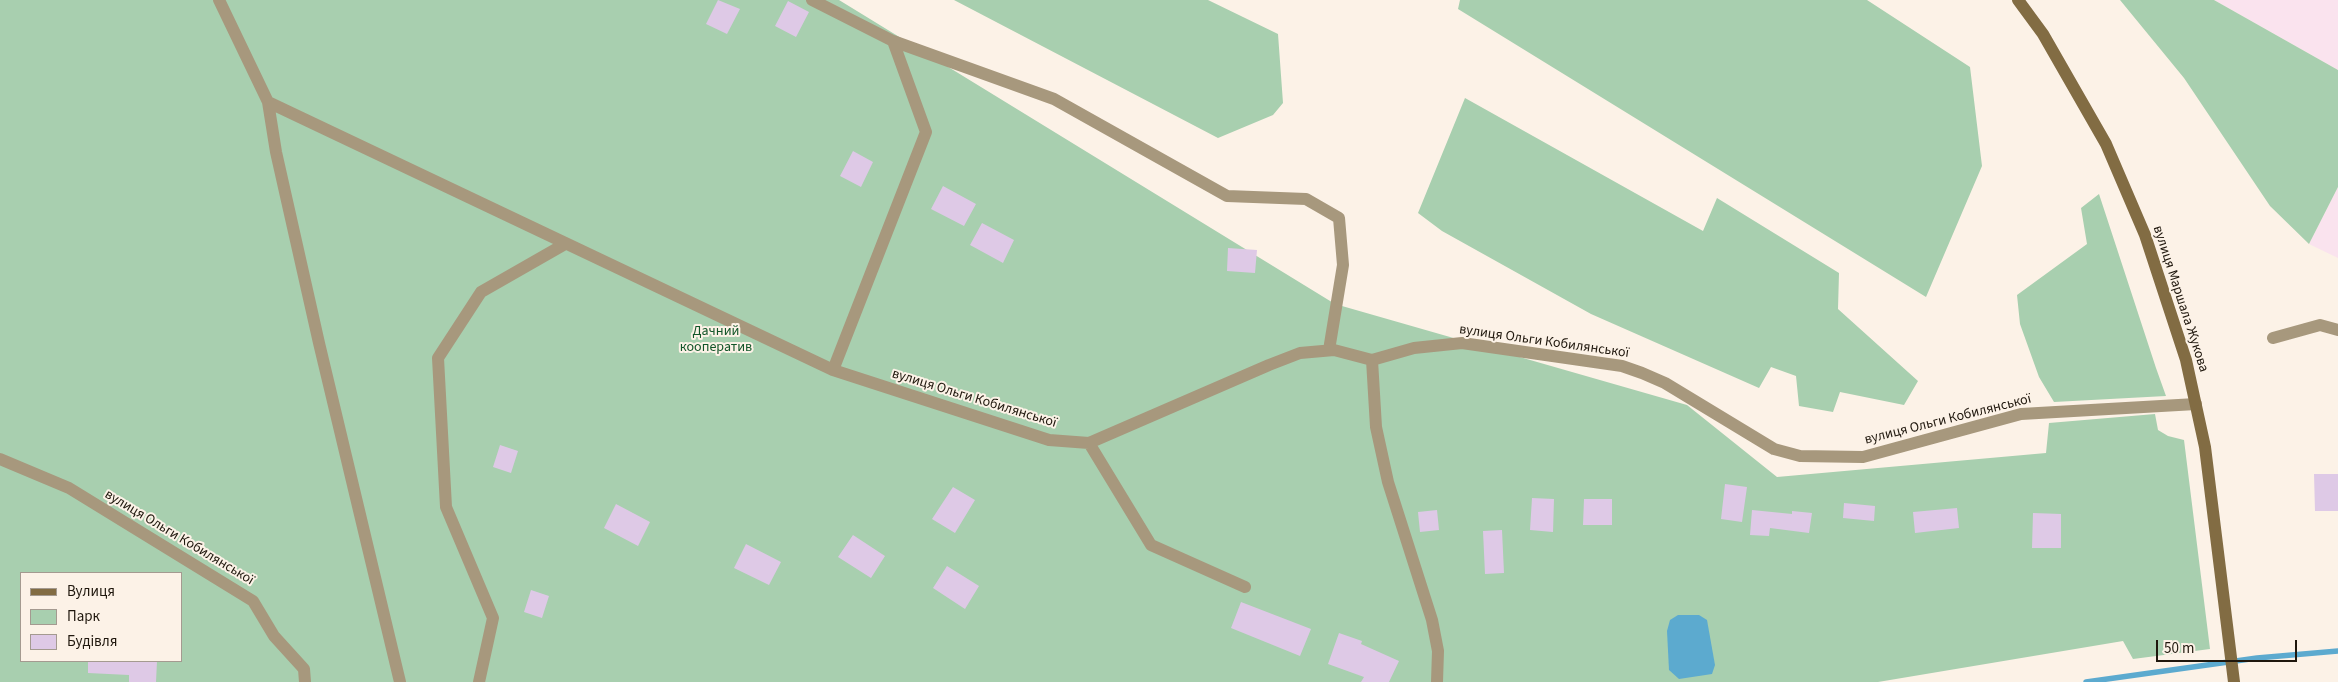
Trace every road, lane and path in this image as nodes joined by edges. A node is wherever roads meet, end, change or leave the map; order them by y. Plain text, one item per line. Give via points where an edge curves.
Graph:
1 (219, 0) edge
2 (812, 0) edge
3 (2018, 0) edge
4 (893, 41) junction
5 (268, 102) junction
6 (564, 244) junction
7 (2338, 330) edge
8 (2273, 338) dead end
9 (1329, 350) junction
10 (1372, 360) junction
11 (833, 370) junction
12 (2196, 404) junction
13 (1089, 443) junction
14 (0, 459) edge
15 (1245, 587) dead end
16 (305, 682) edge
17 (400, 682) edge
18 (479, 682) edge
19 (1437, 682) edge
20 (2234, 682) edge

1 - 5 street
2 - 4 street
3 - 12 main road, вулиця Маршала Жукова via 2043,34 2110,154 2145,235 2186,360
4 - 9 street via 1054,99 1227,196 1306,199 1339,218 1343,265
4 - 11 street via 926,132
5 - 6 street, вулиця Ольги Кобилянської
5 - 17 street via 276,152 321,352
6 - 11 street, вулиця Ольги Кобилянської
6 - 18 street via 481,292 438,358 446,506 493,618
7 - 8 street via 2320,325
9 - 10 street, вулиця Ольги Кобилянської
9 - 13 street, вулиця Ольги Кобилянської via 1300,353 1269,365
10 - 12 street, вулиця Ольги Кобилянської via 1414,348 1462,343 1622,366 1665,383 1774,449 1800,456 1833,458 1863,456 2021,414
10 - 19 street via 1376,427 1388,482 1432,620 1438,651
11 - 13 street, вулиця Ольги Кобилянської via 1049,440
12 - 20 main road, вулиця Маршала Жукова via 2205,447
13 - 15 street via 1151,545
14 - 16 street, вулиця Ольги Кобилянської via 69,488 253,601 274,636 304,668

